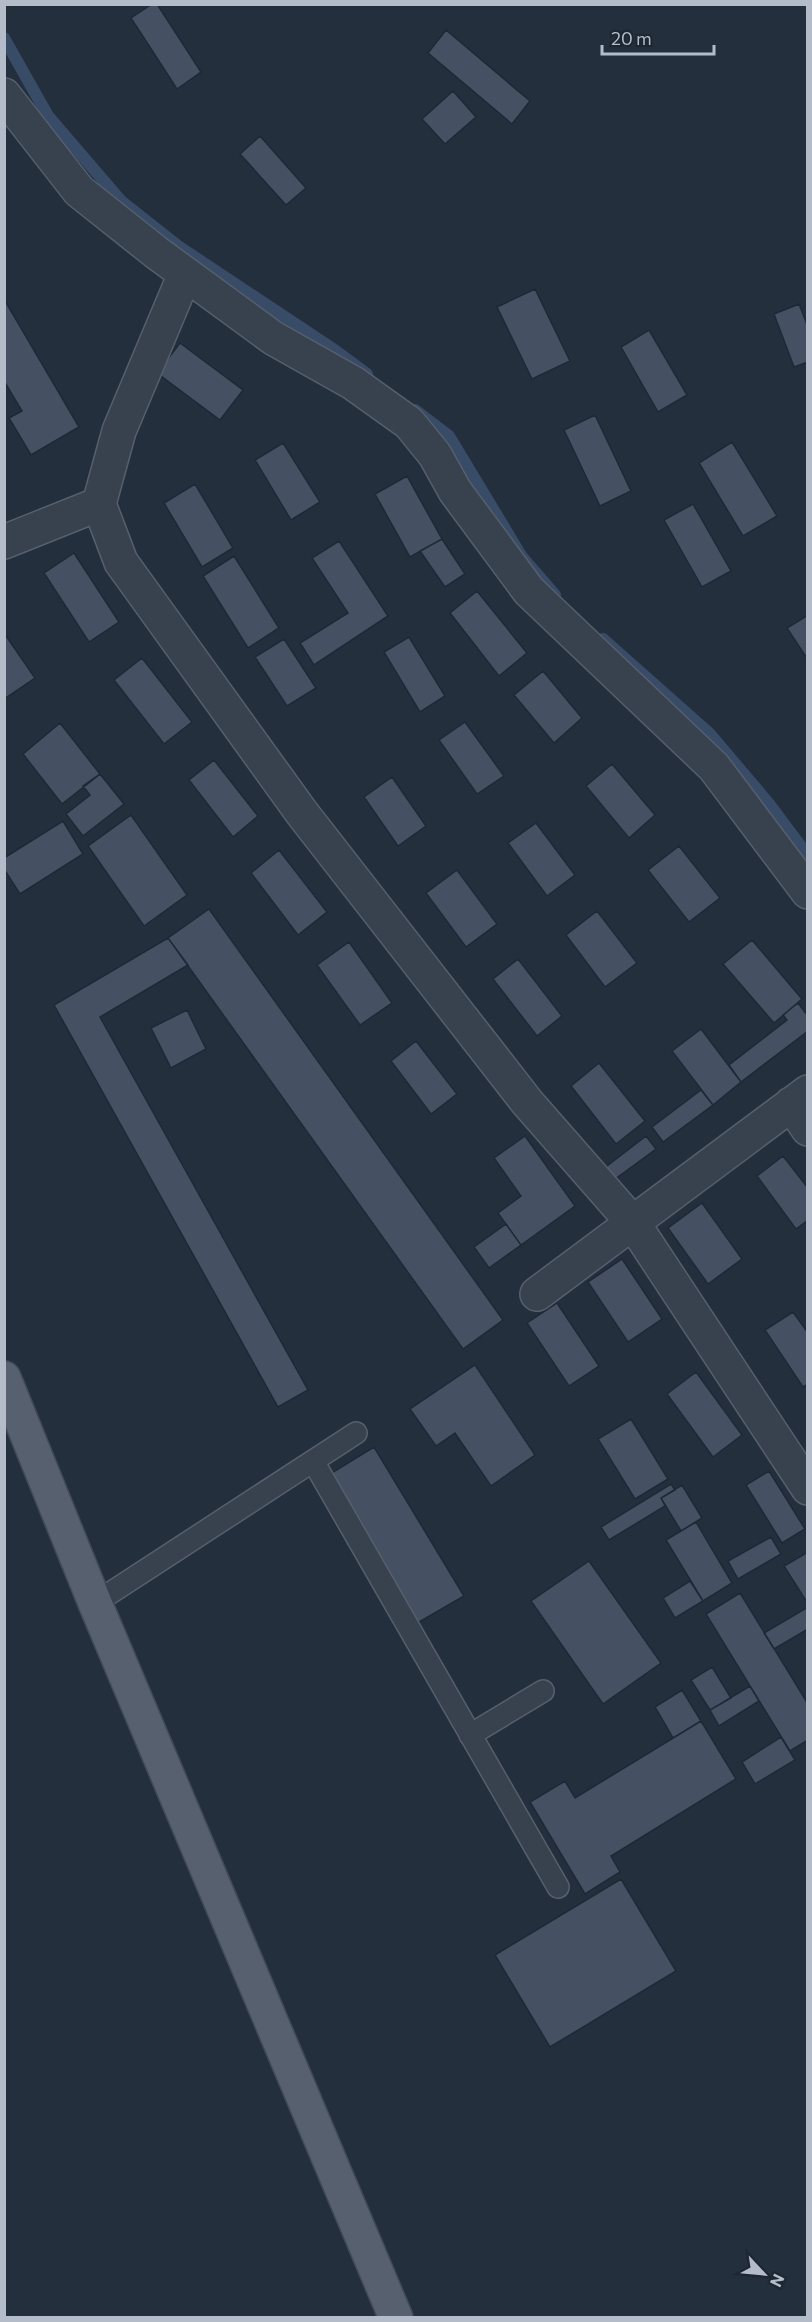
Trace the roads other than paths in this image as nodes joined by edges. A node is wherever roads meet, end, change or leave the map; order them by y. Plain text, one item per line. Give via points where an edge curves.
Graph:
1 (4, 95) edge
2 (185, 274) junction
3 (99, 504) junction
4 (4, 542) edge
5 (807, 892) edge
6 (802, 1108) edge
7 (633, 1222) junction
8 (537, 1294) dead end
9 (4, 1378) edge
10 (356, 1433) dead end
11 (313, 1461) junction
12 (807, 1488) edge
13 (95, 1603) junction
14 (543, 1691) dead end
15 (470, 1735) junction
16 (558, 1887) dead end
17 (396, 2318) edge

1 - 2 street via 79,191
2 - 3 street via 119,431
2 - 5 street via 273,338 353,383 409,423 529,591 714,767
3 - 4 street
3 - 7 street via 121,562 302,813 527,1102
6 - 7 street
7 - 8 street
7 - 12 street
9 - 13 main road
10 - 11 lane
11 - 13 lane
11 - 15 lane
13 - 17 main road
14 - 15 lane
15 - 16 lane

